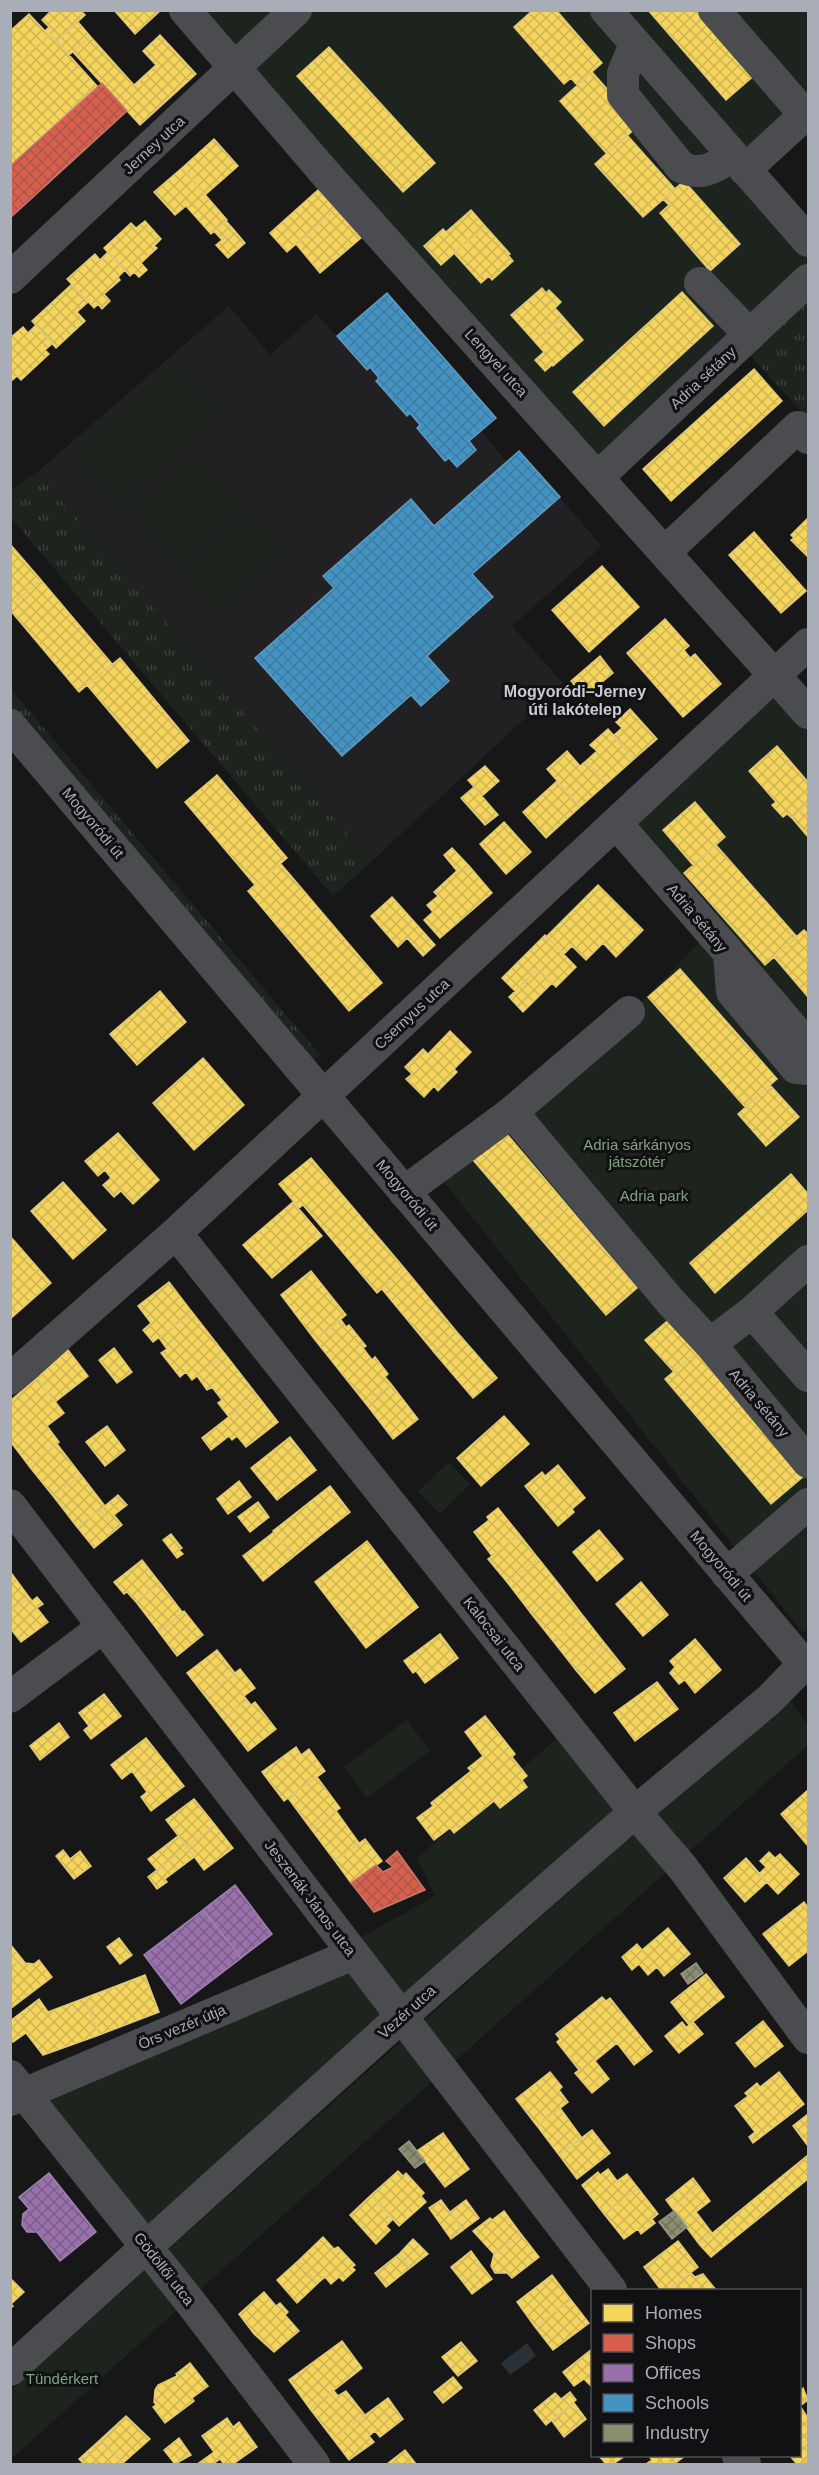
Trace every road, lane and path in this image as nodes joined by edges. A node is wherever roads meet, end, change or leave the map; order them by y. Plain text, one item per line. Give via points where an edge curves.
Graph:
1 (185, 10) edge
2 (296, 10) edge
3 (606, 10) edge
4 (714, 10) edge
5 (635, 44) junction
6 (235, 69) junction
7 (807, 113) edge
8 (739, 164) junction
9 (808, 241) edge
10 (10, 279) edge
11 (808, 280) edge
12 (700, 283) dead end
13 (750, 334) junction
14 (808, 438) edge
15 (598, 477) junction
16 (665, 552) junction
17 (808, 644) edge
18 (775, 676) junction
19 (808, 713) edge
20 (10, 725) edge
21 (616, 823) junction
22 (729, 953) junction
23 (629, 1012) dead end
24 (808, 1046) edge
25 (808, 1069) edge
26 (324, 1097) junction
27 (512, 1112) junction
28 (405, 1192) junction
29 (176, 1233) junction
30 (808, 1261) edge
31 (752, 1312) junction
32 (710, 1344) junction
33 (808, 1376) edge
34 (10, 1379) edge
35 (808, 1462) edge
36 (808, 1504) edge
37 (10, 1505) edge
38 (727, 1574) junction
39 (103, 1627) junction
40 (807, 1671) edge
41 (10, 1697) edge
42 (635, 1812) junction
43 (353, 1954) junction
44 (401, 2017) junction
45 (808, 2038) edge
46 (15, 2090) edge
47 (146, 2246) junction
48 (610, 2289) edge
49 (10, 2370) edge
50 (314, 2464) edge

1 - 6 street, Lengyel utca
2 - 6 street, Jerney utca
3 - 5 street
4 - 7 street
5 - 8 street
5 - 8 street via 623,73 623,95 681,167 694,173
6 - 10 street, Jerney utca
6 - 15 street, Lengyel utca
7 - 8 street
8 - 9 street
11 - 13 street, Adria sétány
12 - 13 street
13 - 15 street, Adria sétány
14 - 16 street via 798,427
15 - 16 street, Lengyel utca
16 - 18 street, Lengyel utca
17 - 18 street, Csernyus utca
18 - 19 street, Lengyel utca
18 - 21 street, Csernyus utca
20 - 26 street, Mogyoródi út
21 - 22 street, Adria sétány
21 - 26 street, Csernyus utca
22 - 24 street
22 - 25 street, Adria sétány via 732,992 796,1068
23 - 27 street
26 - 28 street, Mogyoródi út
26 - 29 street, Csernyus utca
27 - 28 street
27 - 32 street, Adria sétány
28 - 38 street, Mogyoródi út
29 - 34 street, Csernyus utca
29 - 42 street, Kalocsai utca
30 - 31 street
31 - 32 street
31 - 33 street
32 - 35 street, Adria sétány
36 - 38 street
37 - 39 street, Jeszenák János utca
38 - 40 street, Mogyoródi út
39 - 41 street
39 - 43 street, Jeszenák János utca
40 - 42 street, Vezér utca
42 - 44 street, Vezér utca
42 - 45 street, Kalocsai utca via 682,1868
43 - 44 street, Jeszenák János utca
43 - 46 street, Örs vezér útja
44 - 47 street, Vezér utca
44 - 48 street, Jeszenák János utca
46 - 47 street, Gödöllői utca
47 - 49 street, Vezér utca
47 - 50 street, Gödöllői utca

